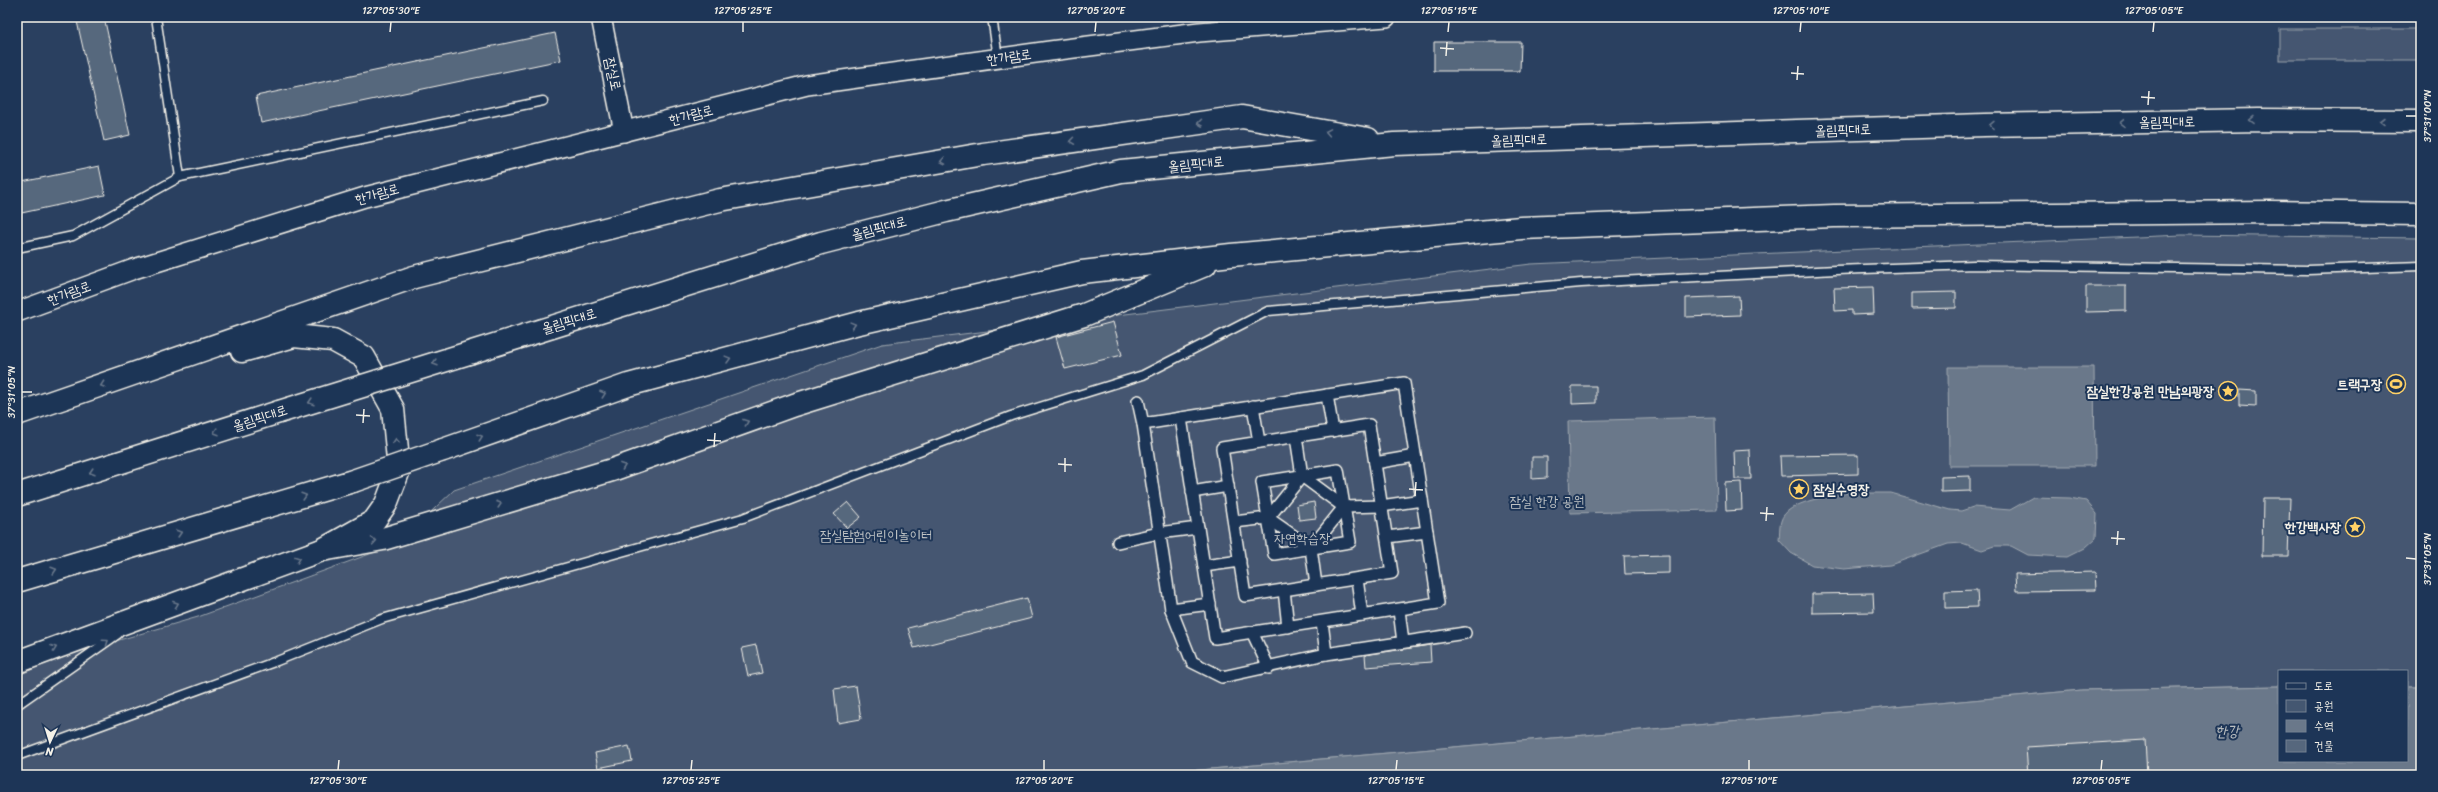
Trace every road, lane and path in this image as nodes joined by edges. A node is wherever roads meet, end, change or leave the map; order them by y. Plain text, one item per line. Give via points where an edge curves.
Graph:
1 (156, 17) edge
2 (601, 17) edge
3 (992, 17) edge
4 (1386, 17) edge
5 (998, 58) junction
6 (543, 101) dead end
7 (2421, 121) edge
8 (624, 132) junction
9 (1394, 144) junction
10 (180, 177) junction
11 (2421, 214) edge
12 (17, 248) edge
13 (1231, 255) junction
14 (2421, 266) edge
15 (17, 312) edge
16 (140, 372) junction
17 (1327, 395) junction
18 (1138, 401) dead end
19 (1253, 406) junction
20 (17, 414) edge
21 (1181, 418) junction
22 (1143, 424) junction
23 (1333, 431) junction
24 (1296, 437) junction
25 (1259, 442) junction
26 (1415, 456) junction
27 (1375, 462) junction
28 (1302, 476) junction
29 (1228, 486) junction
30 (1192, 492) junction
31 (17, 495) edge
32 (1422, 500) junction
33 (1381, 506) junction
34 (1344, 507) junction
35 (1268, 518) junction
36 (1234, 522) junction
37 (1198, 528) junction
38 (1427, 532) junction
39 (1160, 533) junction
40 (1387, 537) junction
41 (1118, 542) dead end
42 (1311, 548) junction
43 (322, 550) junction
44 (1240, 561) junction
45 (1204, 566) junction
46 (1357, 579) junction
47 (17, 581) edge
48 (1316, 585) junction
49 (1284, 590) junction
50 (1210, 604) junction
51 (1171, 609) junction
52 (1399, 610) junction
53 (147, 614) junction
54 (1362, 615) junction
55 (1322, 622) junction
56 (1288, 627) junction
57 (1252, 632) junction
58 (1465, 633) dead end
59 (1403, 642) junction
60 (1326, 654) junction
61 (17, 662) edge
62 (1269, 668) junction
63 (17, 705) edge
64 (17, 756) edge

1 - 10 lane
2 - 8 street, 잠실로
3 - 5 lane
4 - 5 street, 한가람로 via 1199,32
5 - 8 street, 한가람로 via 807,85
6 - 10 lane
7 -> 9 highway, 올림픽대로 via 2259,120 1984,125
8 - 15 street, 한가람로 via 365,196 134,269
9 -> 16 highway via 1242,117 983,154 720,200 414,277
9 -> 31 highway, 올림픽대로, bridge via 1121,171 946,211 821,243
10 - 12 lane via 73,236
11 - 13 highway via 2262,212 1834,216 1521,228
43 -> 13 highway via 383,540 612,470 794,405 1084,315
47 -> 13 highway, bridge via 353,481 628,386 859,323 1082,272
14 - 64 lane via 2307,270 1974,265 1581,283 1268,311 1143,375 1011,416 743,518 382,619 277,661
16 -> 20 highway
43 -> 16 highway via 374,521 386,504 399,470 393,409 364,357 333,340 294,336 218,358
17 - 19 street
17 - 23 street
17 - 26 street via 1404,383
18 - 22 street
19 - 21 street
19 - 25 street
21 - 22 street
21 - 30 street
22 - 39 street
23 - 24 street
23 - 27 street via 1369,425
24 - 25 street
24 - 28 street
25 - 29 street via 1222,448
26 - 27 street
26 - 32 street
27 - 33 street
28 - 34 street
28 - 34 street via 1338,470
28 - 35 street
28 - 35 street via 1262,482
29 - 30 street
29 - 36 street
30 - 37 street
32 - 33 street
32 - 38 street
33 - 34 street
33 - 40 street
34 - 42 street
34 - 42 street via 1350,542
35 - 36 street
35 - 42 street
35 - 42 street via 1274,554
36 - 44 street
37 - 39 street
37 - 45 street
38 - 40 street
38 - 52 street via 1438,603
39 - 41 street
39 - 51 street
40 - 46 street via 1392,573
42 - 48 street
53 -> 43 highway
44 - 45 street
44 - 49 street via 1245,596
45 - 50 street
46 - 48 street
46 - 54 street
48 - 49 street
49 - 56 street
50 - 51 street
50 - 57 street via 1215,638
51 - 62 street via 1192,662 1222,677
52 - 54 street
52 - 59 street
61 -> 53 highway
63 -> 53 lane
54 - 55 street
55 - 56 street
55 - 60 street
56 - 57 street
57 - 62 street
58 - 59 street
59 - 60 street
60 - 62 street

